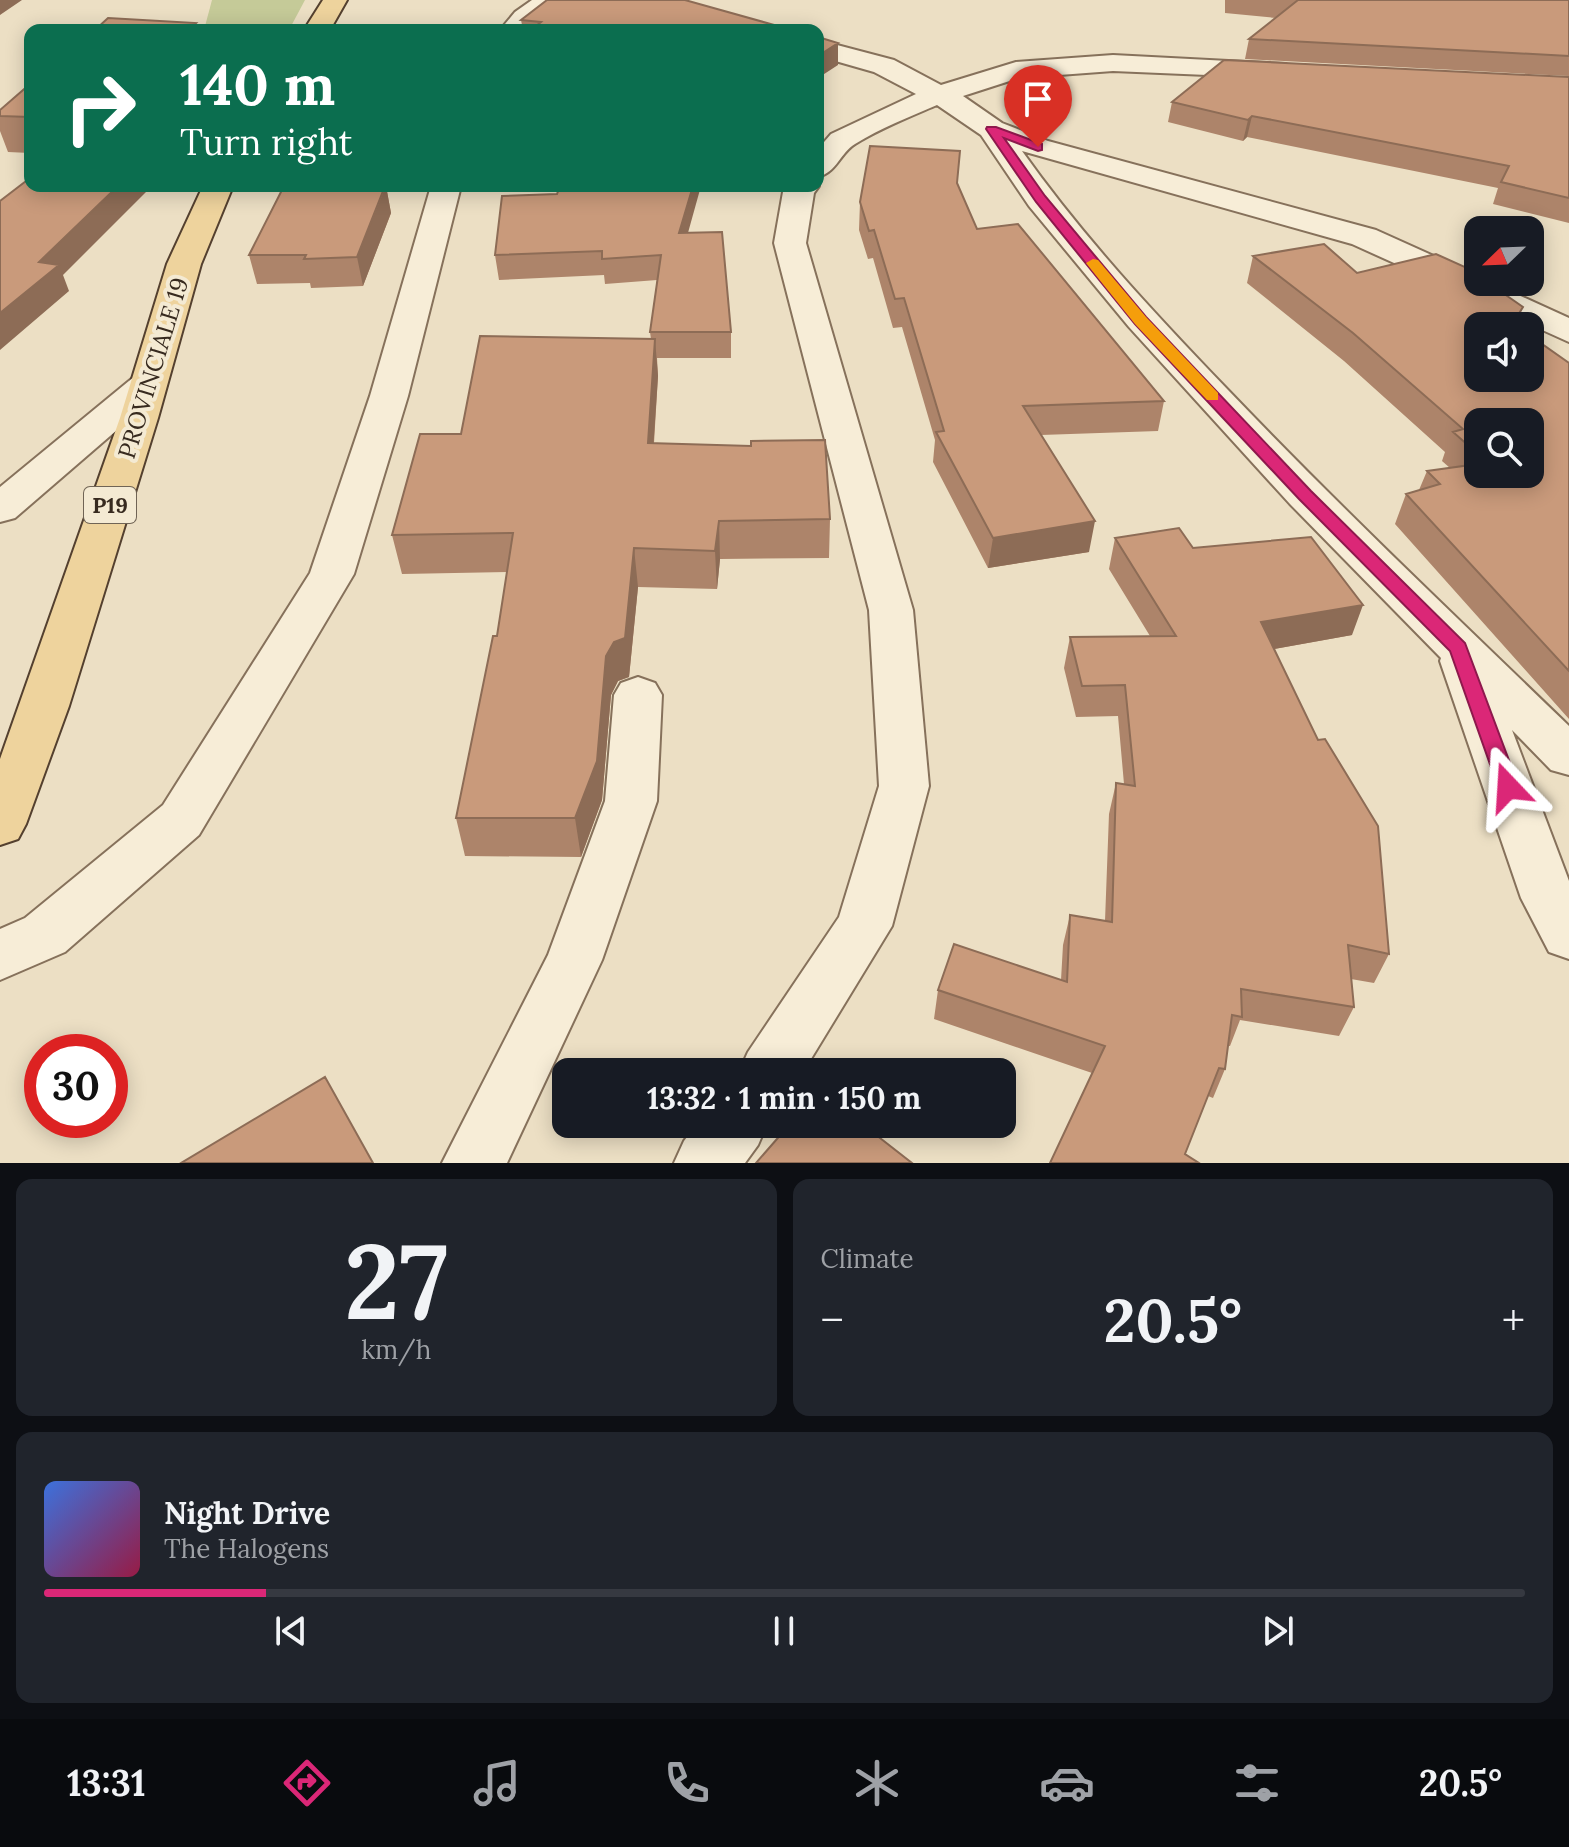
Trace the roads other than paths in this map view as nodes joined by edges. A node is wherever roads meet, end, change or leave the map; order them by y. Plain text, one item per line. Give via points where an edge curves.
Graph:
1 (335, 0) edge
2 (548, 0) edge
3 (321, 24) edge
4 (518, 24) edge
5 (824, 50) edge
6 (1295, 71) edge
7 (936, 96) junction
8 (992, 129) junction
9 (824, 161) edge
10 (215, 192) edge
11 (444, 192) edge
12 (799, 192) edge
13 (1569, 331) edge
14 (148, 384) junction
15 (0, 509) edge
16 (1458, 647) junction
17 (638, 695) dead end
18 (1569, 756) edge
19 (0, 824) edge
20 (1569, 935) edge
21 (0, 955) edge
22 (778, 1058) edge
23 (725, 1138) edge
24 (474, 1163) edge
25 (706, 1163) edge

1 - 3 main road
2 - 4 street
5 - 7 street via 884,66
6 - 7 street via 1099,64 1016,70
7 - 8 street
7 - 9 street via 841,140
8 - 13 street via 1038,147 1364,237
8 - 16 street via 1040,199 1141,320 1305,495
10 - 14 main road, PROVINCIALE 19 / P19 via 184,264
11 - 21 street via 389,396 332,574 181,820 45,935
12 - 22 street via 790,243 891,610 904,786 864,926
14 - 15 street
14 - 19 main road, PROVINCIALE 19 / P19 via 45,706
16 - 18 street
16 - 20 street via 1548,898
17 - 24 street via 626,816 574,960
23 - 25 street

